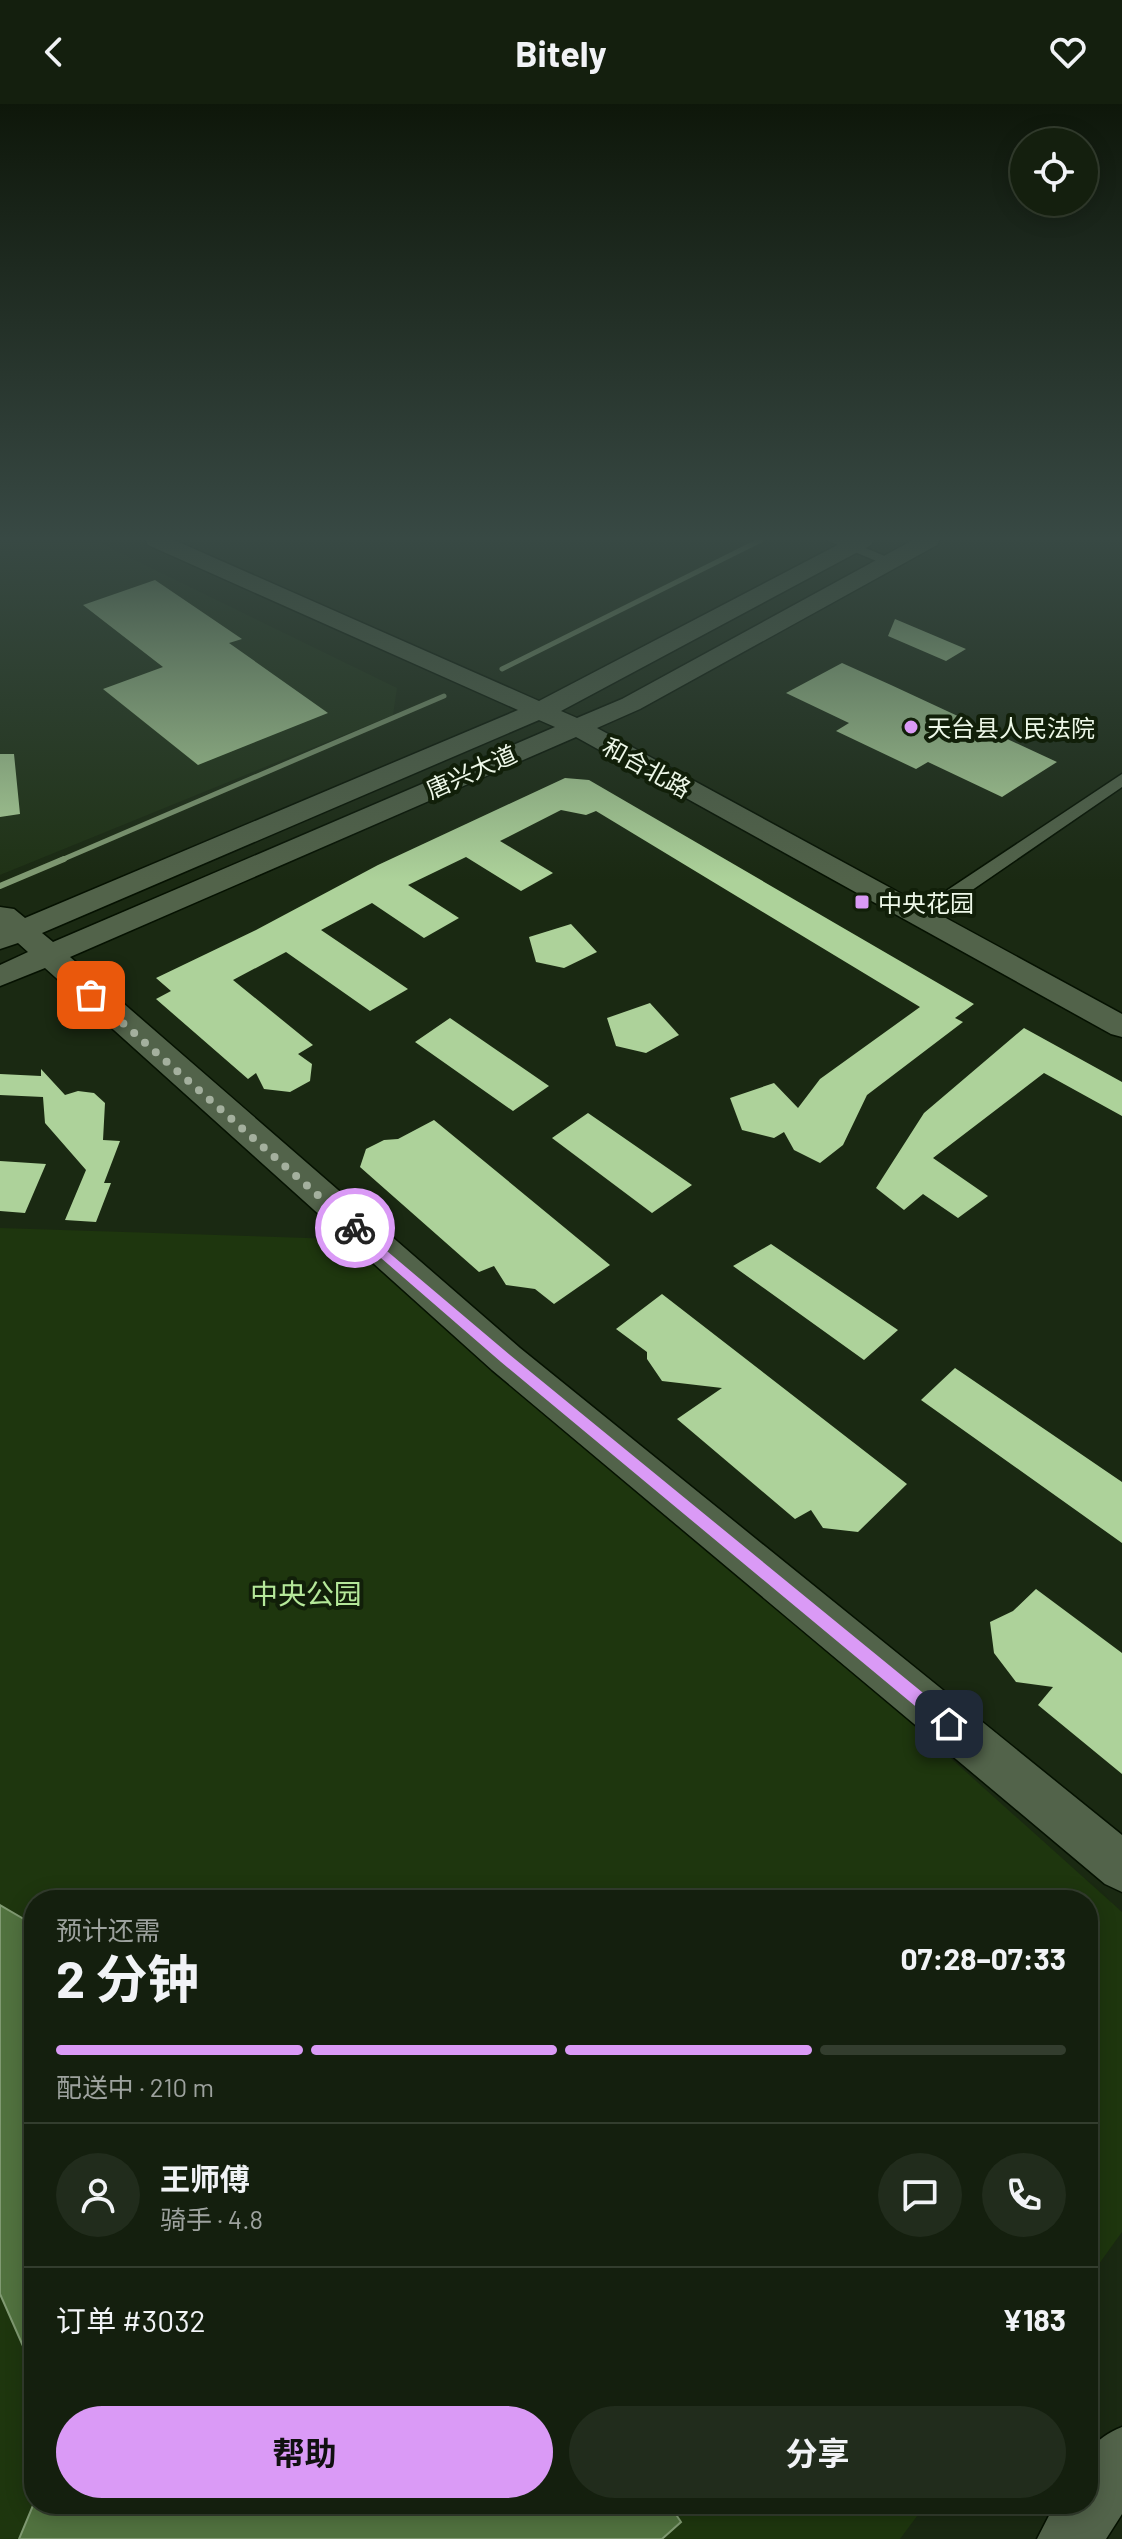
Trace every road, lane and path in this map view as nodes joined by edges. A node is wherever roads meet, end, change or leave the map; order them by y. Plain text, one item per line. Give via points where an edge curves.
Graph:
1 (411, 654) edge
2 (651, 654) edge
3 (723, 654) edge
4 (540, 711) junction
5 (576, 727) junction
6 (1122, 779) edge
7 (920, 917) junction
8 (18, 935) edge
9 (0, 976) edge
10 (1122, 1027) edge
11 (1122, 1867) edge
12 (1122, 2458) edge
13 (1098, 2495) edge
14 (1085, 2514) edge
15 (1069, 2539) edge

1 - 4 main road, 和合北路
2 - 4 main road, 唐兴大道
3 - 5 main road, 唐兴大道
4 - 5 main road, 和合北路
4 - 8 main road, 唐兴大道
5 - 7 main road, 和合北路
5 - 8 main road, 唐兴大道
6 - 7 street
7 - 10 main road, 和合北路
8 - 9 main road, 唐兴大道
8 - 11 main road via 506,1359
12 - 13 main road
14 - 15 main road

